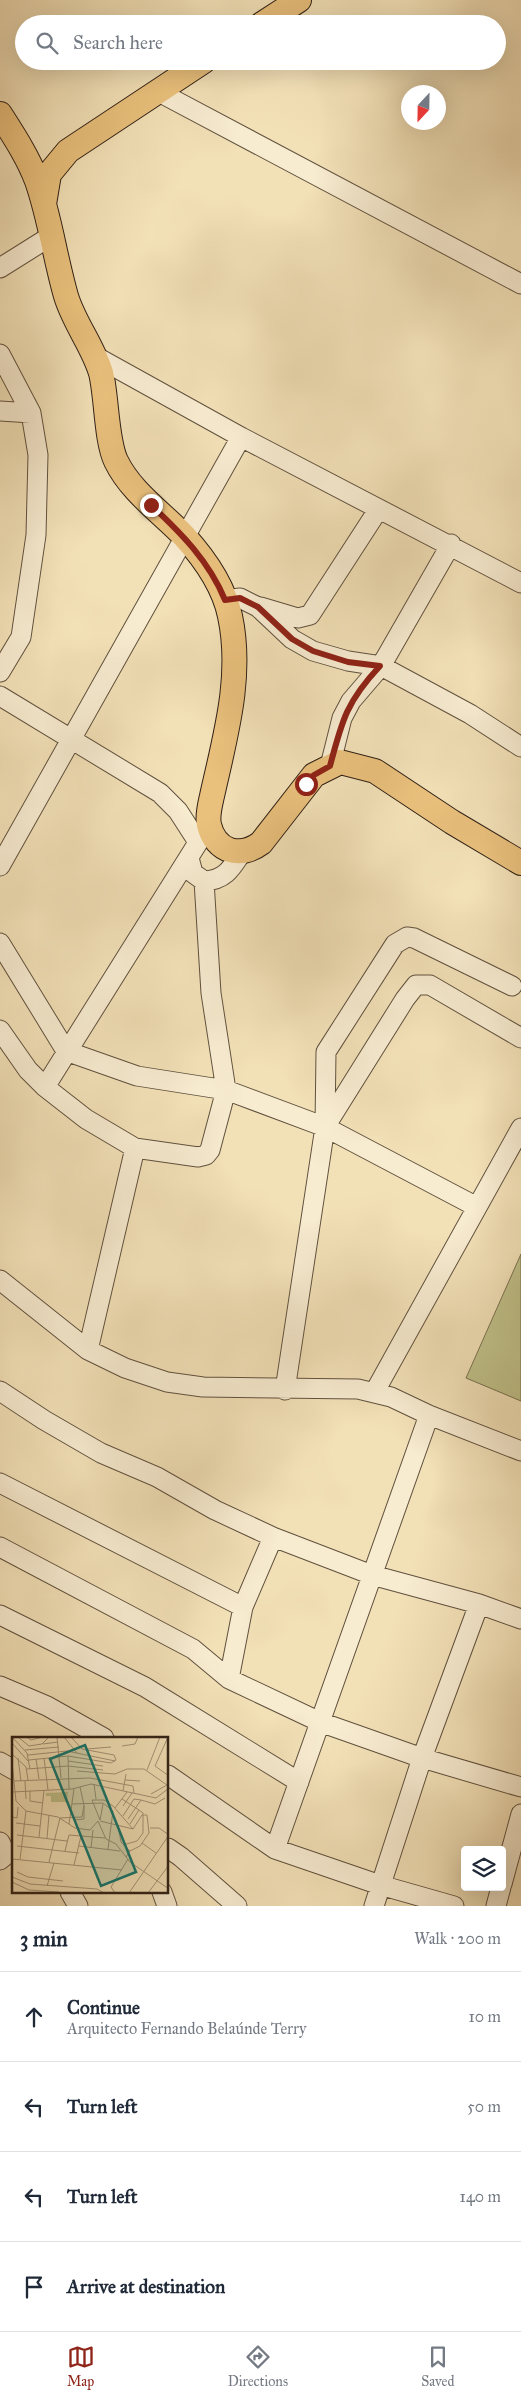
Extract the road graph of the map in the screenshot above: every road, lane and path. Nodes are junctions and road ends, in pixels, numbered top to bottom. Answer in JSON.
{"nodes":[{"id":1,"x":299,"y":0,"type":"edge"},
{"id":2,"x":276,"y":15,"type":"edge"},
{"id":3,"x":190,"y":70,"type":"edge"},
{"id":4,"x":157,"y":91,"type":"junction"},
{"id":5,"x":0,"y":114,"type":"edge"},
{"id":6,"x":18,"y":142,"type":"junction"},
{"id":7,"x":68,"y":151,"type":"junction"},
{"id":8,"x":44,"y":204,"type":"junction"},
{"id":9,"x":51,"y":236,"type":"junction"},
{"id":10,"x":0,"y":268,"type":"edge"},
{"id":11,"x":521,"y":284,"type":"edge"},
{"id":12,"x":0,"y":354,"type":"edge"},
{"id":13,"x":93,"y":355,"type":"junction"},
{"id":14,"x":0,"y":411,"type":"edge"},
{"id":15,"x":31,"y":413,"type":"junction"},
{"id":16,"x":241,"y":436,"type":"junction"},
{"id":17,"x":378,"y":510,"type":"junction"},
{"id":18,"x":184,"y":536,"type":"junction"},
{"id":19,"x":451,"y":544,"type":"junction"},
{"id":20,"x":521,"y":583,"type":"edge"},
{"id":21,"x":225,"y":600,"type":"junction"},
{"id":22,"x":258,"y":607,"type":"junction"},
{"id":23,"x":380,"y":666,"type":"junction"},
{"id":24,"x":0,"y":672,"type":"edge"},
{"id":25,"x":0,"y":696,"type":"edge"},
{"id":26,"x":72,"y":740,"type":"junction"},
{"id":27,"x":521,"y":747,"type":"edge"},
{"id":28,"x":330,"y":766,"type":"junction"},
{"id":29,"x":204,"y":834,"type":"junction"},
{"id":30,"x":234,"y":851,"type":"junction"},
{"id":31,"x":189,"y":858,"type":"junction"},
{"id":32,"x":521,"y":863,"type":"edge"},
{"id":33,"x":0,"y":866,"type":"edge"},
{"id":34,"x":204,"y":881,"type":"junction"},
{"id":35,"x":0,"y":944,"type":"edge"},
{"id":36,"x":512,"y":986,"type":"dead end"},
{"id":37,"x":0,"y":1030,"type":"edge"},
{"id":38,"x":521,"y":1038,"type":"edge"},
{"id":39,"x":66,"y":1051,"type":"junction"},
{"id":40,"x":45,"y":1088,"type":"junction"},
{"id":41,"x":226,"y":1090,"type":"junction"},
{"id":42,"x":325,"y":1127,"type":"junction"},
{"id":43,"x":521,"y":1128,"type":"edge"},
{"id":44,"x":135,"y":1148,"type":"junction"},
{"id":45,"x":477,"y":1208,"type":"junction"},
{"id":46,"x":0,"y":1280,"type":"edge"},
{"id":47,"x":88,"y":1350,"type":"junction"},
{"id":48,"x":285,"y":1390,"type":"junction"},
{"id":49,"x":0,"y":1391,"type":"edge"},
{"id":50,"x":374,"y":1392,"type":"junction"},
{"id":51,"x":429,"y":1415,"type":"junction"},
{"id":52,"x":521,"y":1451,"type":"edge"},
{"id":53,"x":0,"y":1483,"type":"edge"},
{"id":54,"x":273,"y":1537,"type":"junction"},
{"id":55,"x":0,"y":1547,"type":"edge"},
{"id":56,"x":372,"y":1575,"type":"junction"},
{"id":57,"x":479,"y":1604,"type":"junction"},
{"id":58,"x":243,"y":1607,"type":"junction"},
{"id":59,"x":0,"y":1615,"type":"edge"},
{"id":60,"x":520,"y":1615,"type":"edge"},
{"id":61,"x":228,"y":1679,"type":"junction"},
{"id":62,"x":0,"y":1686,"type":"edge"},
{"id":63,"x":320,"y":1722,"type":"junction"},
{"id":64,"x":102,"y":1737,"type":"edge"},
{"id":65,"x":422,"y":1758,"type":"junction"},
{"id":66,"x":0,"y":1762,"type":"edge"},
{"id":67,"x":12,"y":1769,"type":"edge"},
{"id":68,"x":169,"y":1776,"type":"edge"},
{"id":69,"x":300,"y":1782,"type":"junction"},
{"id":70,"x":521,"y":1786,"type":"edge"},
{"id":71,"x":521,"y":1814,"type":"edge"},
{"id":72,"x":0,"y":1830,"type":"edge"},
{"id":73,"x":12,"y":1836,"type":"edge"},
{"id":74,"x":0,"y":1842,"type":"edge"},
{"id":75,"x":169,"y":1849,"type":"edge"},
{"id":76,"x":274,"y":1849,"type":"junction"},
{"id":77,"x":0,"y":1860,"type":"edge"},
{"id":78,"x":506,"y":1871,"type":"edge"},
{"id":79,"x":380,"y":1885,"type":"junction"},
{"id":80,"x":500,"y":1891,"type":"edge"},
{"id":81,"x":71,"y":1894,"type":"edge"},
{"id":82,"x":163,"y":1894,"type":"edge"},
{"id":83,"x":78,"y":1906,"type":"edge"},
{"id":84,"x":167,"y":1906,"type":"edge"},
{"id":85,"x":238,"y":1906,"type":"edge"},
{"id":86,"x":374,"y":1906,"type":"edge"},
{"id":87,"x":454,"y":1906,"type":"edge"},
{"id":88,"x":496,"y":1906,"type":"edge"}],
"edges":[{"from":1,"to":2,"type":"main road"},
{"from":3,"to":4,"type":"main road"},
{"from":4,"to":7,"type":"main road"},
{"from":4,"to":11,"type":"street"},
{"from":5,"to":6,"type":"main road"},
{"from":6,"to":7,"type":"main road"},
{"from":6,"to":8,"type":"main road"},
{"from":7,"to":8,"type":"main road"},
{"from":8,"to":9,"type":"main road"},
{"from":9,"to":10,"type":"street"},
{"from":9,"to":13,"type":"main road"},
{"from":12,"to":15,"type":"street"},
{"from":13,"to":16,"type":"street"},
{"from":13,"to":18,"type":"main road"},
{"from":14,"to":15,"type":"street"},
{"from":15,"to":24,"type":"street"},
{"from":16,"to":17,"type":"street"},
{"from":16,"to":18,"type":"street"},
{"from":17,"to":19,"type":"street"},
{"from":17,"to":22,"type":"street"},
{"from":18,"to":21,"type":"main road"},
{"from":18,"to":26,"type":"street"},
{"from":19,"to":20,"type":"street"},
{"from":19,"to":23,"type":"street"},
{"from":21,"to":22,"type":"street"},
{"from":21,"to":29,"type":"main road"},
{"from":22,"to":23,"type":"street"},
{"from":23,"to":27,"type":"street"},
{"from":23,"to":28,"type":"street"},
{"from":25,"to":26,"type":"street"},
{"from":26,"to":29,"type":"street"},
{"from":26,"to":33,"type":"street"},
{"from":28,"to":30,"type":"main road"},
{"from":28,"to":32,"type":"main road"},
{"from":29,"to":30,"type":"main road"},
{"from":29,"to":31,"type":"street"},
{"from":30,"to":34,"type":"street"},
{"from":31,"to":34,"type":"street"},
{"from":31,"to":39,"type":"street"},
{"from":34,"to":41,"type":"street"},
{"from":35,"to":39,"type":"street"},
{"from":36,"to":42,"type":"street"},
{"from":37,"to":40,"type":"street"},
{"from":38,"to":42,"type":"street"},
{"from":39,"to":40,"type":"street"},
{"from":39,"to":41,"type":"street"},
{"from":40,"to":44,"type":"street"},
{"from":41,"to":42,"type":"street"},
{"from":41,"to":44,"type":"street"},
{"from":42,"to":45,"type":"street"},
{"from":42,"to":48,"type":"street"},
{"from":43,"to":45,"type":"street"},
{"from":44,"to":47,"type":"street"},
{"from":45,"to":50,"type":"street"},
{"from":46,"to":47,"type":"street"},
{"from":47,"to":48,"type":"street"},
{"from":48,"to":50,"type":"street"},
{"from":49,"to":54,"type":"street"},
{"from":50,"to":51,"type":"street"},
{"from":51,"to":52,"type":"street"},
{"from":51,"to":56,"type":"street"},
{"from":53,"to":58,"type":"street"},
{"from":54,"to":56,"type":"street"},
{"from":54,"to":58,"type":"street"},
{"from":55,"to":61,"type":"street"},
{"from":56,"to":57,"type":"street"},
{"from":56,"to":63,"type":"street"},
{"from":57,"to":60,"type":"street"},
{"from":57,"to":65,"type":"street"},
{"from":58,"to":61,"type":"street"},
{"from":59,"to":69,"type":"street"},
{"from":61,"to":63,"type":"street"},
{"from":62,"to":64,"type":"street"},
{"from":63,"to":65,"type":"street"},
{"from":63,"to":69,"type":"street"},
{"from":65,"to":70,"type":"street"},
{"from":65,"to":79,"type":"street"},
{"from":66,"to":67,"type":"street"},
{"from":68,"to":76,"type":"street"},
{"from":69,"to":76,"type":"street"},
{"from":71,"to":78,"type":"street"},
{"from":72,"to":73,"type":"street"},
{"from":74,"to":77,"type":"street"},
{"from":75,"to":85,"type":"street"},
{"from":76,"to":79,"type":"street"},
{"from":79,"to":86,"type":"street"},
{"from":79,"to":87,"type":"street"},
{"from":80,"to":88,"type":"street"},
{"from":81,"to":83,"type":"street"},
{"from":82,"to":84,"type":"street"}]}
